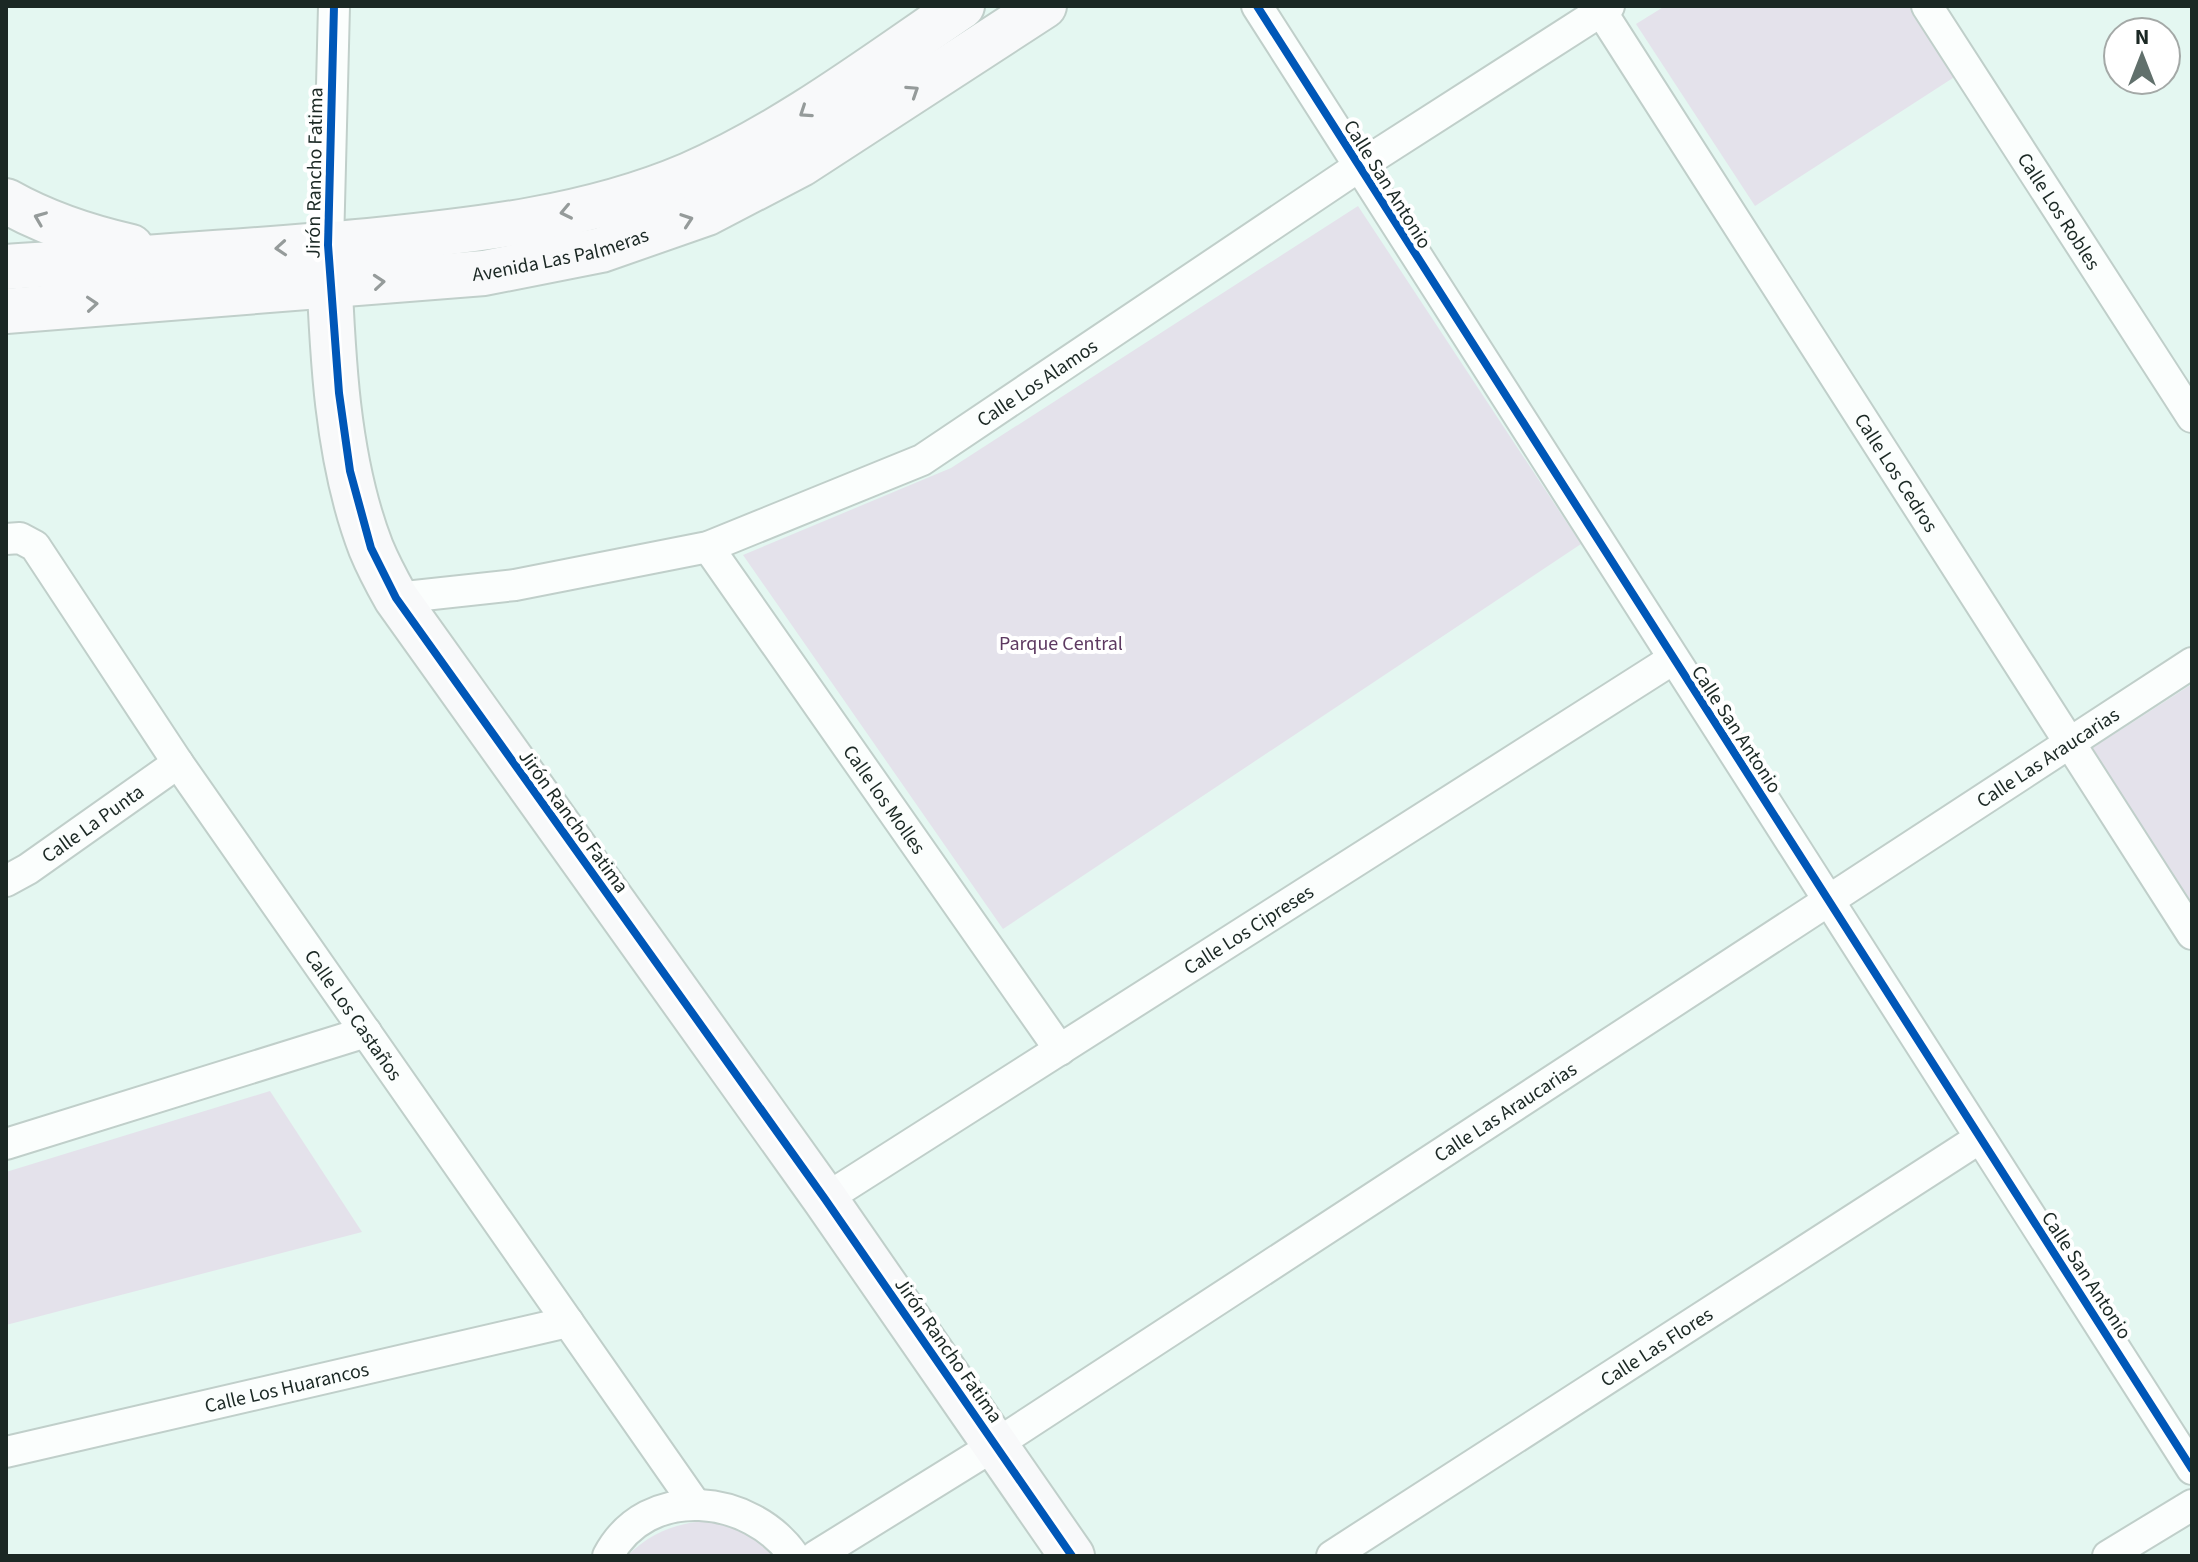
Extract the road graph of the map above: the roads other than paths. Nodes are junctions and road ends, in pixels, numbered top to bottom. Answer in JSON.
{"nodes":[{"id":1,"x":334,"y":6,"type":"edge"},
{"id":2,"x":962,"y":6,"type":"edge"},
{"id":3,"x":1044,"y":6,"type":"edge"},
{"id":4,"x":1257,"y":6,"type":"edge"},
{"id":5,"x":1927,"y":6,"type":"edge"},
{"id":6,"x":1605,"y":8,"type":"edge"},
{"id":7,"x":1358,"y":167,"type":"junction"},
{"id":8,"x":6,"y":201,"type":"edge"},
{"id":9,"x":168,"y":256,"type":"junction"},
{"id":10,"x":329,"y":266,"type":"junction"},
{"id":11,"x":6,"y":267,"type":"edge"},
{"id":12,"x":9,"y":308,"type":"edge"},
{"id":13,"x":2192,"y":417,"type":"edge"},
{"id":14,"x":6,"y":539,"type":"edge"},
{"id":15,"x":708,"y":547,"type":"junction"},
{"id":16,"x":396,"y":598,"type":"junction"},
{"id":17,"x":1673,"y":659,"type":"junction"},
{"id":18,"x":2192,"y":663,"type":"edge"},
{"id":19,"x":2070,"y":743,"type":"junction"},
{"id":20,"x":178,"y":763,"type":"junction"},
{"id":21,"x":6,"y":881,"type":"edge"},
{"id":22,"x":1828,"y":900,"type":"junction"},
{"id":23,"x":2192,"y":934,"type":"edge"},
{"id":24,"x":366,"y":1032,"type":"junction"},
{"id":25,"x":1060,"y":1050,"type":"junction"},
{"id":26,"x":1980,"y":1138,"type":"junction"},
{"id":27,"x":6,"y":1144,"type":"edge"},
{"id":28,"x":825,"y":1199,"type":"junction"},
{"id":29,"x":568,"y":1322,"type":"junction"},
{"id":30,"x":995,"y":1445,"type":"junction"},
{"id":31,"x":6,"y":1452,"type":"edge"},
{"id":32,"x":2192,"y":1469,"type":"edge"},
{"id":33,"x":695,"y":1504,"type":"junction"},
{"id":34,"x":2192,"y":1505,"type":"edge"},
{"id":35,"x":608,"y":1556,"type":"edge"},
{"id":36,"x":794,"y":1556,"type":"edge"},
{"id":37,"x":816,"y":1556,"type":"edge"},
{"id":38,"x":1072,"y":1556,"type":"edge"},
{"id":39,"x":1332,"y":1556,"type":"edge"},
{"id":40,"x":2108,"y":1556,"type":"edge"}],
"edges":[{"from":1,"to":10,"type":"street","name":"Jirón Rancho Fatima"},
{"from":2,"to":10,"type":"street","name":"Avenida Las Palmeras","one_way":true},
{"from":10,"to":3,"type":"street","name":"Avenida Las Palmeras","one_way":true},
{"from":4,"to":7,"type":"street","name":"Calle San Antonio"},
{"from":5,"to":13,"type":"street","name":"Calle Los Robles"},
{"from":6,"to":7,"type":"street","name":"Calle Los Alamos"},
{"from":6,"to":19,"type":"street","name":"Calle Los Cedros"},
{"from":7,"to":15,"type":"street","name":"Calle Los Alamos"},
{"from":7,"to":17,"type":"street","name":"Calle San Antonio"},
{"from":9,"to":8,"type":"street","one_way":true},
{"from":10,"to":9,"type":"street","name":"Avenida Las Palmeras","one_way":true},
{"from":9,"to":11,"type":"street","name":"Avenida Las Palmeras"},
{"from":12,"to":10,"type":"street","name":"Avenida Las Palmeras","one_way":true},
{"from":10,"to":16,"type":"street","name":"Jirón Rancho Fatima"},
{"from":14,"to":20,"type":"street","name":"Calle Los Castaños"},
{"from":15,"to":16,"type":"street","name":"Calle Los Alamos"},
{"from":15,"to":25,"type":"street","name":"Calle los Molles"},
{"from":16,"to":28,"type":"street","name":"Jirón Rancho Fatima"},
{"from":17,"to":22,"type":"street","name":"Calle San Antonio"},
{"from":17,"to":25,"type":"street","name":"Calle Los Cipreses"},
{"from":18,"to":19,"type":"street","name":"Calle Las Araucarias"},
{"from":19,"to":22,"type":"street","name":"Calle Las Araucarias"},
{"from":19,"to":23,"type":"street","name":"Calle Los Cedros"},
{"from":20,"to":21,"type":"street","name":"Calle La Punta"},
{"from":20,"to":24,"type":"street","name":"Calle Los Castaños"},
{"from":22,"to":26,"type":"street","name":"Calle San Antonio"},
{"from":22,"to":30,"type":"street","name":"Calle Las Araucarias"},
{"from":24,"to":27,"type":"street"},
{"from":24,"to":29,"type":"street","name":"Calle Los Castaños"},
{"from":25,"to":28,"type":"street","name":"Calle Los Cipreses"},
{"from":26,"to":32,"type":"street","name":"Calle San Antonio"},
{"from":26,"to":39,"type":"street","name":"Calle Las Flores"},
{"from":28,"to":30,"type":"street","name":"Jirón Rancho Fatima"},
{"from":29,"to":31,"type":"street","name":"Calle Los Huarancos"},
{"from":29,"to":33,"type":"street","name":"Calle Los Castaños"},
{"from":30,"to":37,"type":"street","name":"Calle Las Araucarias"},
{"from":30,"to":38,"type":"street","name":"Jirón Rancho Fatima"},
{"from":33,"to":35,"type":"street"},
{"from":33,"to":36,"type":"street"},
{"from":34,"to":40,"type":"street"}]}
